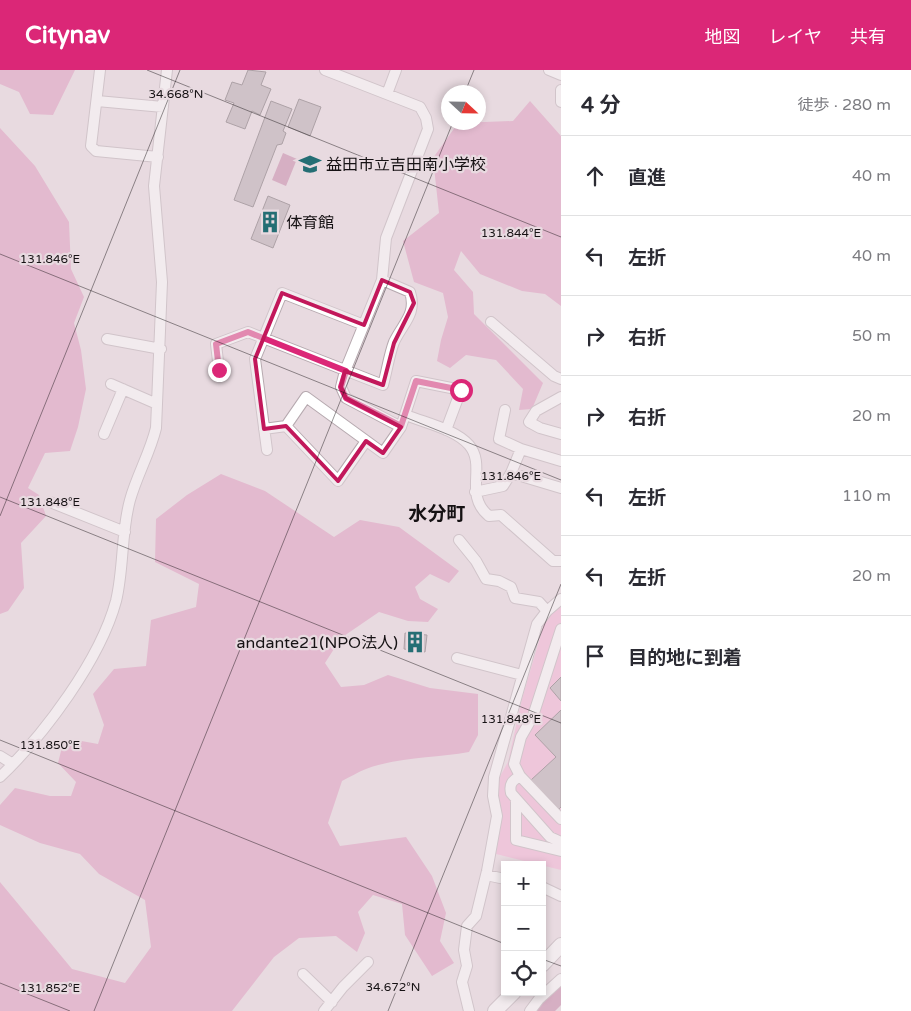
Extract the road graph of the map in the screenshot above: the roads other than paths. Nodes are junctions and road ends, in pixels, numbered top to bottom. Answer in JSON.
{"nodes":[{"id":1,"x":100,"y":70,"type":"edge"},
{"id":2,"x":167,"y":70,"type":"edge"},
{"id":3,"x":325,"y":70,"type":"edge"},
{"id":4,"x":396,"y":70,"type":"edge"},
{"id":5,"x":549,"y":70,"type":"edge"},
{"id":6,"x":561,"y":75,"type":"edge"},
{"id":7,"x":561,"y":90,"type":"edge"},
{"id":8,"x":387,"y":94,"type":"junction"},
{"id":9,"x":97,"y":101,"type":"junction"},
{"id":10,"x":561,"y":102,"type":"edge"},
{"id":11,"x":163,"y":107,"type":"junction"},
{"id":12,"x":158,"y":157,"type":"junction"},
{"id":13,"x":382,"y":280,"type":"junction"},
{"id":14,"x":491,"y":322,"type":"dead end"},
{"id":15,"x":364,"y":325,"type":"junction"},
{"id":16,"x":264,"y":338,"type":"junction"},
{"id":17,"x":107,"y":340,"type":"dead end"},
{"id":18,"x":160,"y":349,"type":"junction"},
{"id":19,"x":219,"y":370,"type":"dead end"},
{"id":20,"x":346,"y":371,"type":"junction"},
{"id":21,"x":561,"y":379,"type":"edge"},
{"id":22,"x":110,"y":384,"type":"dead end"},
{"id":23,"x":123,"y":389,"type":"junction"},
{"id":24,"x":561,"y":397,"type":"edge"},
{"id":25,"x":157,"y":404,"type":"junction"},
{"id":26,"x":505,"y":410,"type":"dead end"},
{"id":27,"x":406,"y":415,"type":"junction"},
{"id":28,"x":286,"y":426,"type":"junction"},
{"id":29,"x":401,"y":426,"type":"junction"},
{"id":30,"x":264,"y":429,"type":"junction"},
{"id":31,"x":446,"y":430,"type":"junction"},
{"id":32,"x":104,"y":434,"type":"dead end"},
{"id":33,"x":561,"y":434,"type":"edge"},
{"id":34,"x":366,"y":441,"type":"junction"},
{"id":35,"x":521,"y":449,"type":"junction"},
{"id":36,"x":267,"y":450,"type":"dead end"},
{"id":37,"x":561,"y":461,"type":"edge"},
{"id":38,"x":511,"y":474,"type":"junction"},
{"id":39,"x":561,"y":488,"type":"edge"},
{"id":40,"x":475,"y":492,"type":"junction"},
{"id":41,"x":50,"y":502,"type":"dead end"},
{"id":42,"x":125,"y":532,"type":"junction"},
{"id":43,"x":459,"y":540,"type":"dead end"},
{"id":44,"x":561,"y":561,"type":"edge"},
{"id":45,"x":561,"y":599,"type":"edge"},
{"id":46,"x":546,"y":611,"type":"junction"},
{"id":47,"x":561,"y":629,"type":"edge"},
{"id":48,"x":558,"y":646,"type":"edge"},
{"id":49,"x":457,"y":658,"type":"dead end"},
{"id":50,"x":522,"y":675,"type":"junction"},
{"id":51,"x":0,"y":756,"type":"edge"},
{"id":52,"x":13,"y":764,"type":"junction"},
{"id":53,"x":520,"y":776,"type":"junction"},
{"id":54,"x":0,"y":777,"type":"edge"},
{"id":55,"x":516,"y":799,"type":"junction"},
{"id":56,"x":561,"y":819,"type":"edge"},
{"id":57,"x":561,"y":842,"type":"edge"},
{"id":58,"x":561,"y":851,"type":"edge"},
{"id":59,"x":486,"y":875,"type":"junction"},
{"id":60,"x":501,"y":878,"type":"edge"},
{"id":61,"x":546,"y":889,"type":"edge"},
{"id":62,"x":561,"y":896,"type":"edge"},
{"id":63,"x":561,"y":946,"type":"edge"},
{"id":64,"x":546,"y":960,"type":"edge"},
{"id":65,"x":368,"y":962,"type":"dead end"},
{"id":66,"x":303,"y":974,"type":"dead end"},
{"id":67,"x":561,"y":980,"type":"edge"},
{"id":68,"x":510,"y":996,"type":"edge"},
{"id":69,"x":332,"y":1002,"type":"junction"},
{"id":70,"x":324,"y":1011,"type":"edge"},
{"id":71,"x":469,"y":1011,"type":"edge"},
{"id":72,"x":495,"y":1011,"type":"edge"},
{"id":73,"x":530,"y":1011,"type":"edge"}],
"edges":[{"from":1,"to":9,"type":"street"},
{"from":2,"to":11,"type":"street"},
{"from":3,"to":8,"type":"street"},
{"from":4,"to":8,"type":"street"},
{"from":5,"to":6,"type":"street"},
{"from":7,"to":10,"type":"street"},
{"from":8,"to":13,"type":"street"},
{"from":9,"to":11,"type":"street"},
{"from":9,"to":12,"type":"street"},
{"from":11,"to":12,"type":"street"},
{"from":12,"to":18,"type":"street"},
{"from":13,"to":15,"type":"street"},
{"from":13,"to":20,"type":"street"},
{"from":14,"to":21,"type":"street"},
{"from":15,"to":16,"type":"street"},
{"from":15,"to":20,"type":"street"},
{"from":16,"to":19,"type":"street"},
{"from":16,"to":20,"type":"street"},
{"from":16,"to":30,"type":"street"},
{"from":17,"to":18,"type":"street"},
{"from":18,"to":25,"type":"street"},
{"from":20,"to":29,"type":"street"},
{"from":22,"to":23,"type":"street"},
{"from":23,"to":25,"type":"street"},
{"from":23,"to":32,"type":"street"},
{"from":24,"to":33,"type":"street"},
{"from":25,"to":42,"type":"street"},
{"from":26,"to":35,"type":"street"},
{"from":27,"to":29,"type":"street"},
{"from":27,"to":31,"type":"street"},
{"from":27,"to":31,"type":"street"},
{"from":28,"to":30,"type":"street"},
{"from":28,"to":34,"type":"street"},
{"from":28,"to":34,"type":"street"},
{"from":29,"to":34,"type":"street"},
{"from":30,"to":36,"type":"street"},
{"from":31,"to":40,"type":"street"},
{"from":35,"to":37,"type":"street"},
{"from":35,"to":38,"type":"street"},
{"from":38,"to":39,"type":"street"},
{"from":38,"to":40,"type":"street"},
{"from":40,"to":44,"type":"street"},
{"from":41,"to":42,"type":"street"},
{"from":42,"to":52,"type":"street"},
{"from":43,"to":46,"type":"street"},
{"from":45,"to":46,"type":"street"},
{"from":46,"to":50,"type":"street"},
{"from":47,"to":48,"type":"street"},
{"from":48,"to":53,"type":"street"},
{"from":49,"to":50,"type":"street"},
{"from":50,"to":59,"type":"street"},
{"from":51,"to":52,"type":"street"},
{"from":52,"to":54,"type":"street"},
{"from":53,"to":55,"type":"street"},
{"from":53,"to":56,"type":"street"},
{"from":55,"to":57,"type":"street"},
{"from":55,"to":58,"type":"street"},
{"from":59,"to":60,"type":"street"},
{"from":59,"to":71,"type":"street"},
{"from":61,"to":62,"type":"street"},
{"from":63,"to":64,"type":"main road"},
{"from":65,"to":69,"type":"street"},
{"from":66,"to":69,"type":"street"},
{"from":67,"to":73,"type":"street"},
{"from":68,"to":72,"type":"main road"},
{"from":69,"to":70,"type":"street"}]}
